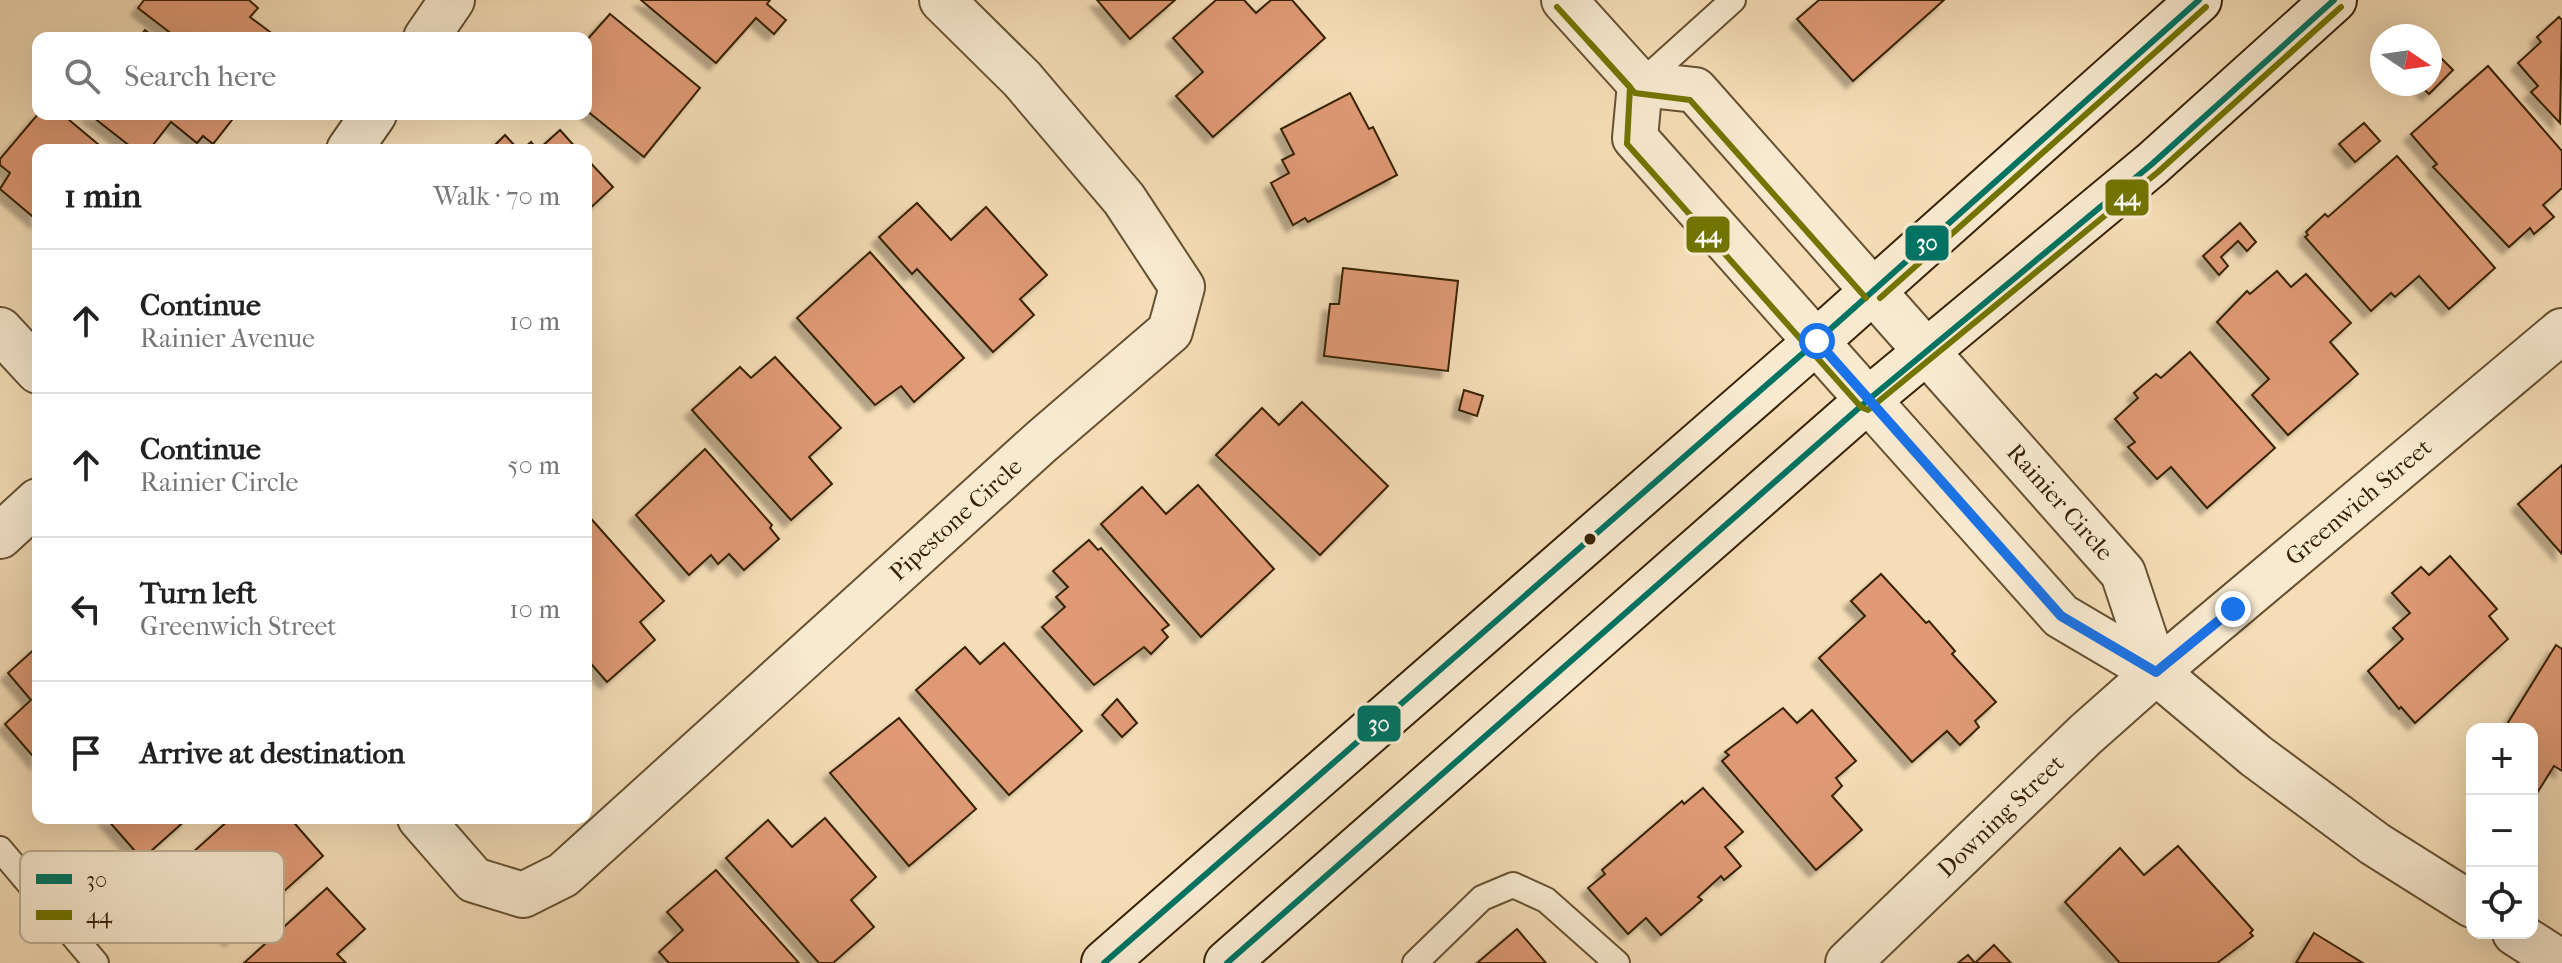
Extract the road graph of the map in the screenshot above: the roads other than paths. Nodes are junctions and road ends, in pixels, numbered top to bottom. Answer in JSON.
{"nodes":[{"id":1,"x":452,"y":0,"type":"edge"},
{"id":2,"x":942,"y":0,"type":"edge"},
{"id":3,"x":1564,"y":0,"type":"edge"},
{"id":4,"x":1733,"y":0,"type":"edge"},
{"id":5,"x":2199,"y":0,"type":"edge"},
{"id":6,"x":2334,"y":0,"type":"edge"},
{"id":7,"x":430,"y":32,"type":"edge"},
{"id":8,"x":1640,"y":84,"type":"junction"},
{"id":9,"x":370,"y":120,"type":"edge"},
{"id":10,"x":353,"y":144,"type":"edge"},
{"id":11,"x":1873,"y":291,"type":"junction"},
{"id":12,"x":0,"y":330,"type":"edge"},
{"id":13,"x":2562,"y":331,"type":"edge"},
{"id":14,"x":1817,"y":341,"type":"junction"},
{"id":15,"x":1926,"y":351,"type":"junction"},
{"id":16,"x":32,"y":365,"type":"edge"},
{"id":17,"x":1868,"y":400,"type":"junction"},
{"id":18,"x":32,"y":507,"type":"edge"},
{"id":19,"x":0,"y":536,"type":"edge"},
{"id":20,"x":2156,"y":672,"type":"junction"},
{"id":21,"x":425,"y":824,"type":"edge"},
{"id":22,"x":0,"y":849,"type":"edge"},
{"id":23,"x":20,"y":873,"type":"edge"},
{"id":24,"x":2466,"y":901,"type":"edge"},
{"id":25,"x":2524,"y":939,"type":"edge"},
{"id":26,"x":79,"y":943,"type":"edge"},
{"id":27,"x":96,"y":963,"type":"edge"},
{"id":28,"x":1104,"y":963,"type":"edge"},
{"id":29,"x":1227,"y":963,"type":"edge"},
{"id":30,"x":1415,"y":963,"type":"edge"},
{"id":31,"x":1617,"y":963,"type":"edge"},
{"id":32,"x":1848,"y":963,"type":"edge"},
{"id":33,"x":2562,"y":963,"type":"edge"}],
"edges":[{"from":1,"to":7,"type":"street"},
{"from":2,"to":21,"type":"street","name":"Pipestone Circle"},
{"from":3,"to":8,"type":"street"},
{"from":4,"to":8,"type":"lane"},
{"from":5,"to":11,"type":"street"},
{"from":6,"to":15,"type":"street"},
{"from":8,"to":11,"type":"street","name":"Rainier Circle"},
{"from":8,"to":14,"type":"street"},
{"from":9,"to":10,"type":"street"},
{"from":11,"to":14,"type":"street"},
{"from":11,"to":15,"type":"street","name":"Rainier Circle"},
{"from":12,"to":16,"type":"street"},
{"from":13,"to":20,"type":"street","name":"Greenwich Street"},
{"from":14,"to":17,"type":"street"},
{"from":14,"to":28,"type":"street"},
{"from":15,"to":17,"type":"street"},
{"from":15,"to":20,"type":"street","name":"Rainier Circle"},
{"from":17,"to":20,"type":"street"},
{"from":17,"to":29,"type":"street"},
{"from":18,"to":19,"type":"street"},
{"from":20,"to":24,"type":"street"},
{"from":20,"to":32,"type":"street","name":"Downing Street"},
{"from":22,"to":23,"type":"lane"},
{"from":25,"to":33,"type":"street"},
{"from":26,"to":27,"type":"lane"},
{"from":30,"to":31,"type":"lane"}]}
